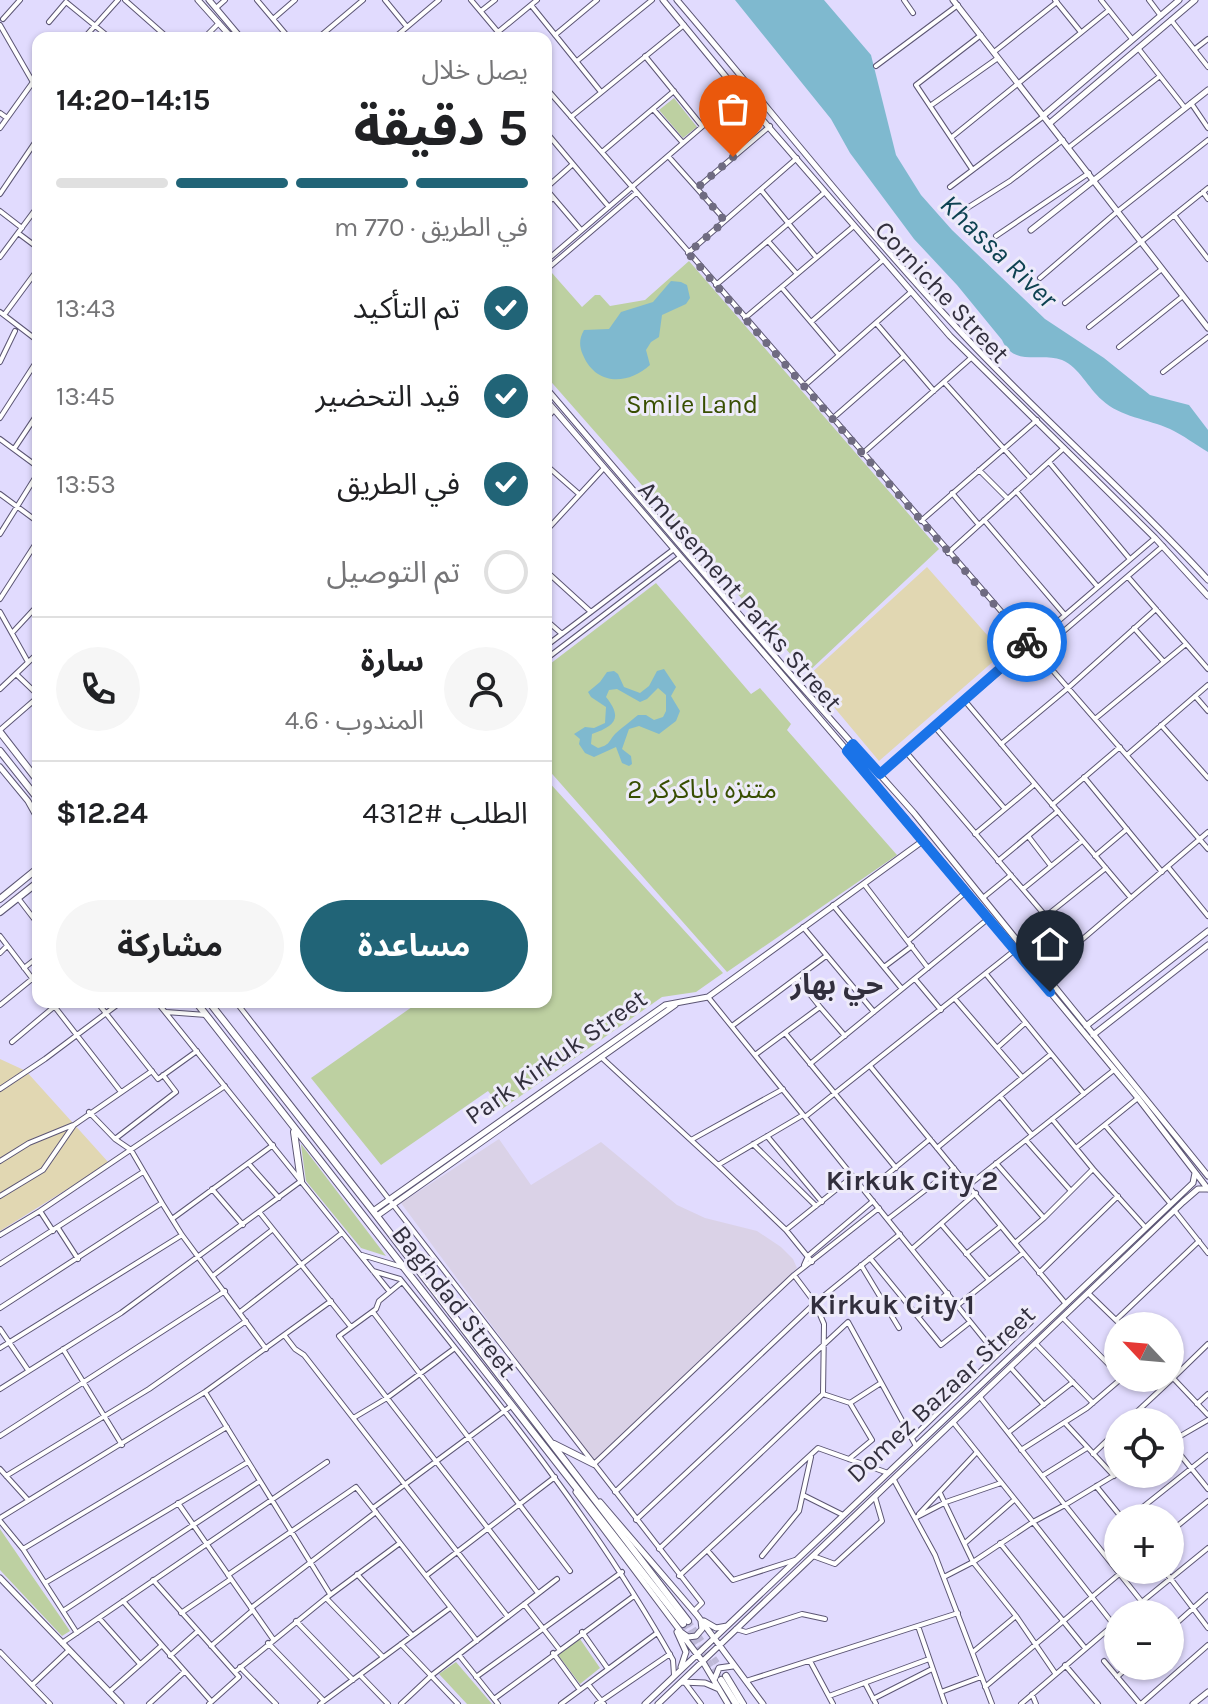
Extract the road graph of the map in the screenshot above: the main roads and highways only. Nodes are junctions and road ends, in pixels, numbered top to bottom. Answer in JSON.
{"nodes":[{"id":1,"x":198,"y":0,"type":"edge"},
{"id":2,"x":209,"y":0,"type":"edge"},
{"id":3,"x":663,"y":0,"type":"edge"},
{"id":4,"x":677,"y":0,"type":"edge"},
{"id":5,"x":1179,"y":0,"type":"edge"},
{"id":6,"x":1195,"y":0,"type":"edge"},
{"id":7,"x":956,"y":3,"type":"edge"},
{"id":8,"x":1184,"y":9,"type":"junction"},
{"id":9,"x":227,"y":32,"type":"edge"},
{"id":10,"x":236,"y":32,"type":"edge"},
{"id":11,"x":1208,"y":90,"type":"edge"},
{"id":12,"x":1044,"y":115,"type":"junction"},
{"id":13,"x":1050,"y":123,"type":"junction"},
{"id":14,"x":1094,"y":179,"type":"junction"},
{"id":15,"x":1031,"y":230,"type":"dead end"},
{"id":16,"x":1208,"y":328,"type":"edge"},
{"id":17,"x":552,"y":395,"type":"edge"},
{"id":18,"x":552,"y":408,"type":"edge"},
{"id":19,"x":1109,"y":477,"type":"junction"},
{"id":20,"x":1101,"y":485,"type":"junction"},
{"id":21,"x":1208,"y":580,"type":"edge"},
{"id":22,"x":1208,"y":596,"type":"edge"},
{"id":23,"x":0,"y":731,"type":"edge"},
{"id":24,"x":853,"y":744,"type":"junction"},
{"id":25,"x":0,"y":751,"type":"edge"},
{"id":26,"x":847,"y":751,"type":"junction"},
{"id":27,"x":0,"y":767,"type":"edge"},
{"id":28,"x":32,"y":773,"type":"edge"},
{"id":29,"x":32,"y":791,"type":"edge"},
{"id":30,"x":32,"y":808,"type":"edge"},
{"id":31,"x":924,"y":840,"type":"junction"},
{"id":32,"x":955,"y":862,"type":"junction"},
{"id":33,"x":948,"y":868,"type":"junction"},
{"id":34,"x":32,"y":873,"type":"edge"},
{"id":35,"x":32,"y":887,"type":"edge"},
{"id":36,"x":0,"y":899,"type":"edge"},
{"id":37,"x":0,"y":912,"type":"edge"},
{"id":38,"x":1208,"y":931,"type":"edge"},
{"id":39,"x":1208,"y":945,"type":"edge"},
{"id":40,"x":1186,"y":948,"type":"junction"},
{"id":41,"x":1192,"y":957,"type":"junction"},
{"id":42,"x":679,"y":1002,"type":"junction"},
{"id":43,"x":201,"y":1008,"type":"edge"},
{"id":44,"x":214,"y":1008,"type":"edge"},
{"id":45,"x":1085,"y":1028,"type":"junction"},
{"id":46,"x":1091,"y":1036,"type":"junction"},
{"id":47,"x":268,"y":1079,"type":"junction"},
{"id":48,"x":260,"y":1085,"type":"junction"},
{"id":49,"x":294,"y":1128,"type":"junction"},
{"id":50,"x":1194,"y":1158,"type":"junction"},
{"id":51,"x":1207,"y":1162,"type":"edge"},
{"id":52,"x":1192,"y":1168,"type":"junction"},
{"id":53,"x":1208,"y":1176,"type":"edge"},
{"id":54,"x":301,"y":1181,"type":"road end"},
{"id":55,"x":1190,"y":1190,"type":"junction"},
{"id":56,"x":1208,"y":1190,"type":"edge"},
{"id":57,"x":392,"y":1200,"type":"junction"},
{"id":58,"x":375,"y":1213,"type":"junction"},
{"id":59,"x":1109,"y":1262,"type":"junction"},
{"id":60,"x":1115,"y":1269,"type":"junction"},
{"id":61,"x":552,"y":1444,"type":"junction"},
{"id":62,"x":899,"y":1463,"type":"junction"},
{"id":63,"x":594,"y":1464,"type":"road end"},
{"id":64,"x":566,"y":1468,"type":"junction"},
{"id":65,"x":904,"y":1469,"type":"junction"},
{"id":66,"x":0,"y":1578,"type":"edge"},
{"id":67,"x":695,"y":1613,"type":"junction"},
{"id":68,"x":669,"y":1617,"type":"junction"},
{"id":69,"x":734,"y":1621,"type":"junction"},
{"id":70,"x":682,"y":1623,"type":"junction"},
{"id":71,"x":730,"y":1635,"type":"junction"},
{"id":72,"x":717,"y":1643,"type":"junction"},
{"id":73,"x":700,"y":1657,"type":"junction"},
{"id":74,"x":734,"y":1666,"type":"junction"},
{"id":75,"x":674,"y":1678,"type":"junction"},
{"id":76,"x":721,"y":1680,"type":"junction"},
{"id":77,"x":681,"y":1683,"type":"junction"},
{"id":78,"x":720,"y":1690,"type":"junction"},
{"id":79,"x":1208,"y":1692,"type":"edge"},
{"id":80,"x":121,"y":1704,"type":"edge"},
{"id":81,"x":645,"y":1704,"type":"edge"},
{"id":82,"x":658,"y":1704,"type":"edge"},
{"id":83,"x":728,"y":1704,"type":"edge"},
{"id":84,"x":736,"y":1704,"type":"edge"},
{"id":85,"x":743,"y":1704,"type":"edge"},
{"id":86,"x":763,"y":1704,"type":"edge"},
{"id":87,"x":1193,"y":1704,"type":"edge"}],
"edges":[{"from":1,"to":9,"type":"main road"},
{"from":2,"to":10,"type":"main road"},
{"from":3,"to":20,"type":"main road","name":"Corniche Street"},
{"from":4,"to":19,"type":"main road","name":"Corniche Street"},
{"from":5,"to":8,"type":"main road"},
{"from":5,"to":12,"type":"main road"},
{"from":6,"to":8,"type":"main road"},
{"from":7,"to":12,"type":"main road"},
{"from":8,"to":13,"type":"main road"},
{"from":11,"to":14,"type":"main road"},
{"from":12,"to":13,"type":"main road"},
{"from":13,"to":14,"type":"main road"},
{"from":14,"to":15,"type":"main road"},
{"from":14,"to":16,"type":"main road"},
{"from":17,"to":24,"type":"main road","name":"Amusement Parks Street"},
{"from":18,"to":26,"type":"main road","name":"Amusement Parks Street"},
{"from":19,"to":20,"type":"main road"},
{"from":19,"to":21,"type":"main road","name":"Corniche Street"},
{"from":20,"to":22,"type":"main road","name":"Corniche Street"},
{"from":23,"to":28,"type":"main road"},
{"from":24,"to":26,"type":"main road"},
{"from":24,"to":32,"type":"main road","name":"Amusement Parks Street"},
{"from":25,"to":29,"type":"main road"},
{"from":26,"to":31,"type":"main road","name":"Amusement Parks Street"},
{"from":27,"to":30,"type":"main road"},
{"from":31,"to":33,"type":"main road","name":"Amusement Parks Street"},
{"from":31,"to":42,"type":"main road","name":"Park Kirkuk Street"},
{"from":32,"to":33,"type":"main road"},
{"from":32,"to":45,"type":"main road","name":"Amusement Parks Street"},
{"from":33,"to":45,"type":"main road","name":"Amusement Parks Street"},
{"from":34,"to":36,"type":"main road"},
{"from":35,"to":37,"type":"main road"},
{"from":38,"to":40,"type":"main road"},
{"from":39,"to":41,"type":"main road"},
{"from":40,"to":41,"type":"main road"},
{"from":40,"to":45,"type":"main road"},
{"from":41,"to":46,"type":"main road"},
{"from":42,"to":57,"type":"main road"},
{"from":42,"to":57,"type":"main road","name":"Park Kirkuk Street"},
{"from":43,"to":48,"type":"main road","name":"Baghdad Street"},
{"from":44,"to":47,"type":"main road","name":"Baghdad Street"},
{"from":45,"to":46,"type":"main road","name":"Amusement Parks Street"},
{"from":46,"to":50,"type":"main road","name":"Amusement Parks Street"},
{"from":46,"to":52,"type":"main road","name":"Amusement Parks Street"},
{"from":47,"to":48,"type":"main road"},
{"from":47,"to":58,"type":"main road","name":"Baghdad Street"},
{"from":48,"to":49,"type":"main road","name":"Baghdad Street"},
{"from":49,"to":54,"type":"main road"},
{"from":49,"to":64,"type":"main road","name":"Baghdad Street"},
{"from":50,"to":51,"type":"main road"},
{"from":50,"to":53,"type":"main road","name":"Amusement Parks Street"},
{"from":52,"to":55,"type":"main road"},
{"from":52,"to":56,"type":"main road","name":"Amusement Parks Street"},
{"from":55,"to":56,"type":"main road"},
{"from":55,"to":59,"type":"main road","name":"Domez Bazaar Street"},
{"from":55,"to":60,"type":"main road","name":"Domez Bazaar Street"},
{"from":57,"to":58,"type":"main road"},
{"from":58,"to":61,"type":"main road","name":"Baghdad Street"},
{"from":59,"to":60,"type":"main road"},
{"from":59,"to":62,"type":"main road","name":"Domez Bazaar Street"},
{"from":60,"to":65,"type":"main road","name":"Domez Bazaar Street"},
{"from":61,"to":63,"type":"main road"},
{"from":61,"to":64,"type":"main road","name":"Baghdad Street"},
{"from":62,"to":65,"type":"main road"},
{"from":62,"to":69,"type":"main road","name":"Domez Bazaar Street"},
{"from":64,"to":67,"type":"main road"},
{"from":64,"to":68,"type":"main road"},
{"from":64,"to":70,"type":"main road","name":"Baghdad Street"},
{"from":65,"to":71,"type":"main road","name":"Domez Bazaar Street"},
{"from":66,"to":80,"type":"main road"},
{"from":67,"to":69,"type":"main road"},
{"from":67,"to":70,"type":"main road"},
{"from":67,"to":72,"type":"main road"},
{"from":68,"to":70,"type":"main road"},
{"from":68,"to":75,"type":"main road"},
{"from":69,"to":72,"type":"main road","name":"Domez Bazaar Street"},
{"from":70,"to":73,"type":"main road"},
{"from":71,"to":72,"type":"main road","name":"Domez Bazaar Street"},
{"from":71,"to":74,"type":"main road"},
{"from":72,"to":73,"type":"main road","name":"Domez Bazaar Street"},
{"from":72,"to":73,"type":"main road","name":"Domez Bazaar Street"},
{"from":72,"to":74,"type":"main road"},
{"from":73,"to":75,"type":"main road"},
{"from":73,"to":76,"type":"main road"},
{"from":73,"to":77,"type":"main road"},
{"from":74,"to":76,"type":"main road"},
{"from":74,"to":86,"type":"main road"},
{"from":75,"to":81,"type":"main road"},
{"from":76,"to":78,"type":"main road"},
{"from":76,"to":84,"type":"main road"},
{"from":76,"to":85,"type":"main road"},
{"from":77,"to":78,"type":"main road"},
{"from":77,"to":82,"type":"main road"},
{"from":78,"to":83,"type":"main road"},
{"from":79,"to":87,"type":"main road"}]}
